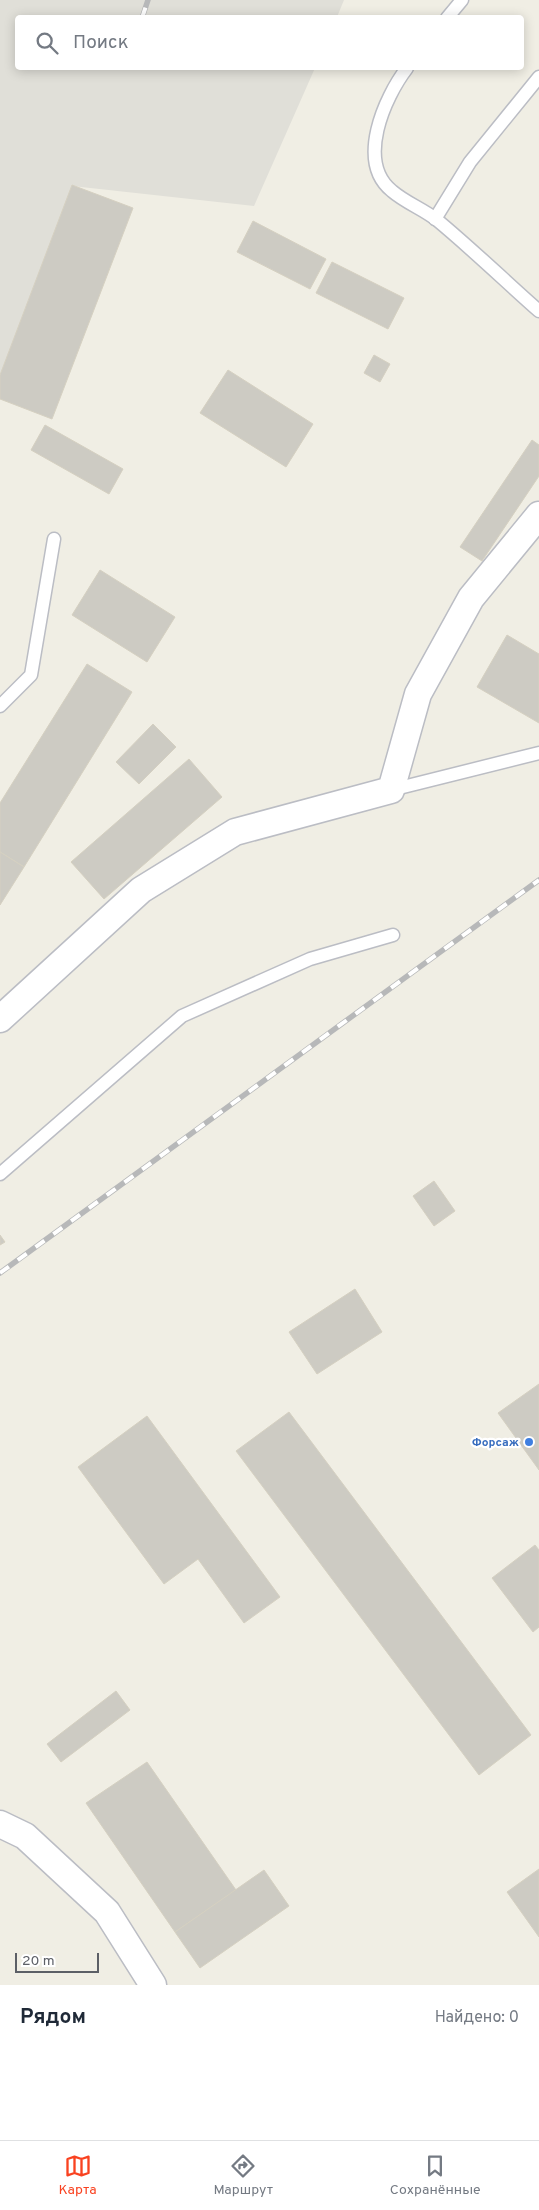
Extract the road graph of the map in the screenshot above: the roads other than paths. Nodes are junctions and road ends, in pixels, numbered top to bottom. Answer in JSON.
{"nodes":[{"id":1,"x":462,"y":0,"type":"edge"},
{"id":2,"x":450,"y":15,"type":"edge"},
{"id":3,"x":406,"y":70,"type":"edge"},
{"id":4,"x":539,"y":77,"type":"edge"},
{"id":5,"x":435,"y":219,"type":"junction"},
{"id":6,"x":539,"y":311,"type":"edge"},
{"id":7,"x":539,"y":515,"type":"edge"},
{"id":8,"x":54,"y":539,"type":"dead end"},
{"id":9,"x":0,"y":706,"type":"edge"},
{"id":10,"x":539,"y":753,"type":"edge"},
{"id":11,"x":391,"y":790,"type":"junction"},
{"id":12,"x":392,"y":935,"type":"dead end"},
{"id":13,"x":0,"y":1020,"type":"edge"},
{"id":14,"x":0,"y":1174,"type":"edge"},
{"id":15,"x":0,"y":1824,"type":"edge"},
{"id":16,"x":153,"y":1985,"type":"edge"}],
"edges":[{"from":1,"to":2,"type":"lane"},
{"from":3,"to":5,"type":"lane"},
{"from":4,"to":5,"type":"lane"},
{"from":5,"to":6,"type":"lane"},
{"from":7,"to":11,"type":"street"},
{"from":8,"to":9,"type":"lane"},
{"from":10,"to":11,"type":"lane"},
{"from":11,"to":13,"type":"street"},
{"from":12,"to":14,"type":"lane"},
{"from":15,"to":16,"type":"street"}]}
